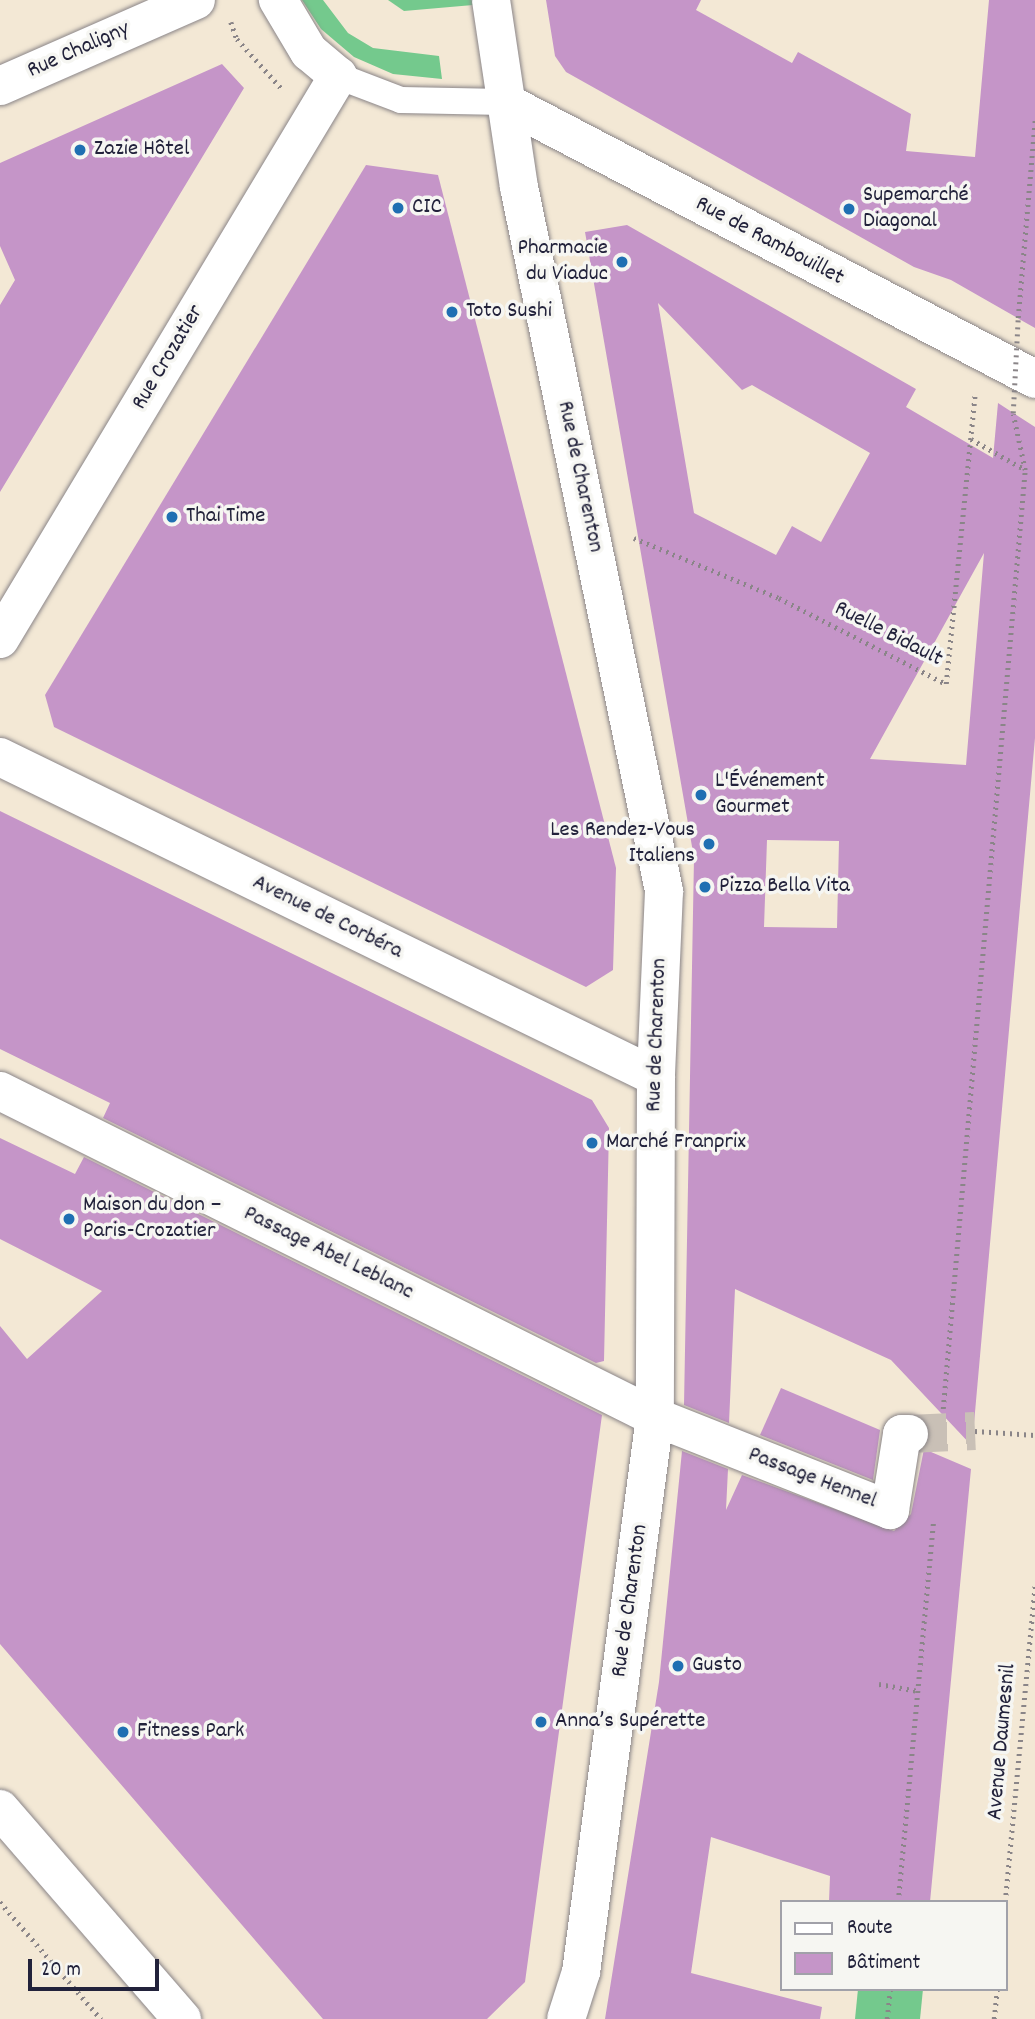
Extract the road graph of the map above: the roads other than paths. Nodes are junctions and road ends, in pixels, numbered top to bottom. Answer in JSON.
{"nodes":[{"id":1,"x":278,"y":0,"type":"edge"},
{"id":2,"x":491,"y":0,"type":"edge"},
{"id":3,"x":211,"y":5,"type":"edge"},
{"id":4,"x":338,"y":76,"type":"junction"},
{"id":5,"x":0,"y":86,"type":"edge"},
{"id":6,"x":505,"y":102,"type":"junction"},
{"id":7,"x":1035,"y":379,"type":"edge"},
{"id":8,"x":0,"y":639,"type":"edge"},
{"id":9,"x":0,"y":757,"type":"edge"},
{"id":10,"x":656,"y":1077,"type":"junction"},
{"id":11,"x":0,"y":1091,"type":"edge"},
{"id":12,"x":655,"y":1417,"type":"junction"},
{"id":13,"x":908,"y":1434,"type":"dead end"},
{"id":14,"x":0,"y":1809,"type":"edge"},
{"id":15,"x":182,"y":2019,"type":"edge"},
{"id":16,"x":566,"y":2019,"type":"edge"}],
"edges":[{"from":1,"to":4,"type":"street"},
{"from":2,"to":6,"type":"street","name":"Rue de Charenton"},
{"from":3,"to":5,"type":"street","name":"Rue Chaligny"},
{"from":4,"to":6,"type":"lane"},
{"from":4,"to":8,"type":"street","name":"Rue Crozatier"},
{"from":6,"to":7,"type":"street","name":"Rue de Rambouillet"},
{"from":6,"to":10,"type":"street","name":"Rue de Charenton"},
{"from":9,"to":10,"type":"street","name":"Avenue de Corbéra"},
{"from":10,"to":12,"type":"street","name":"Rue de Charenton"},
{"from":11,"to":12,"type":"street","name":"Passage Abel Leblanc"},
{"from":12,"to":13,"type":"street","name":"Passage Hennel"},
{"from":12,"to":16,"type":"street","name":"Rue de Charenton"},
{"from":14,"to":15,"type":"street"}]}
